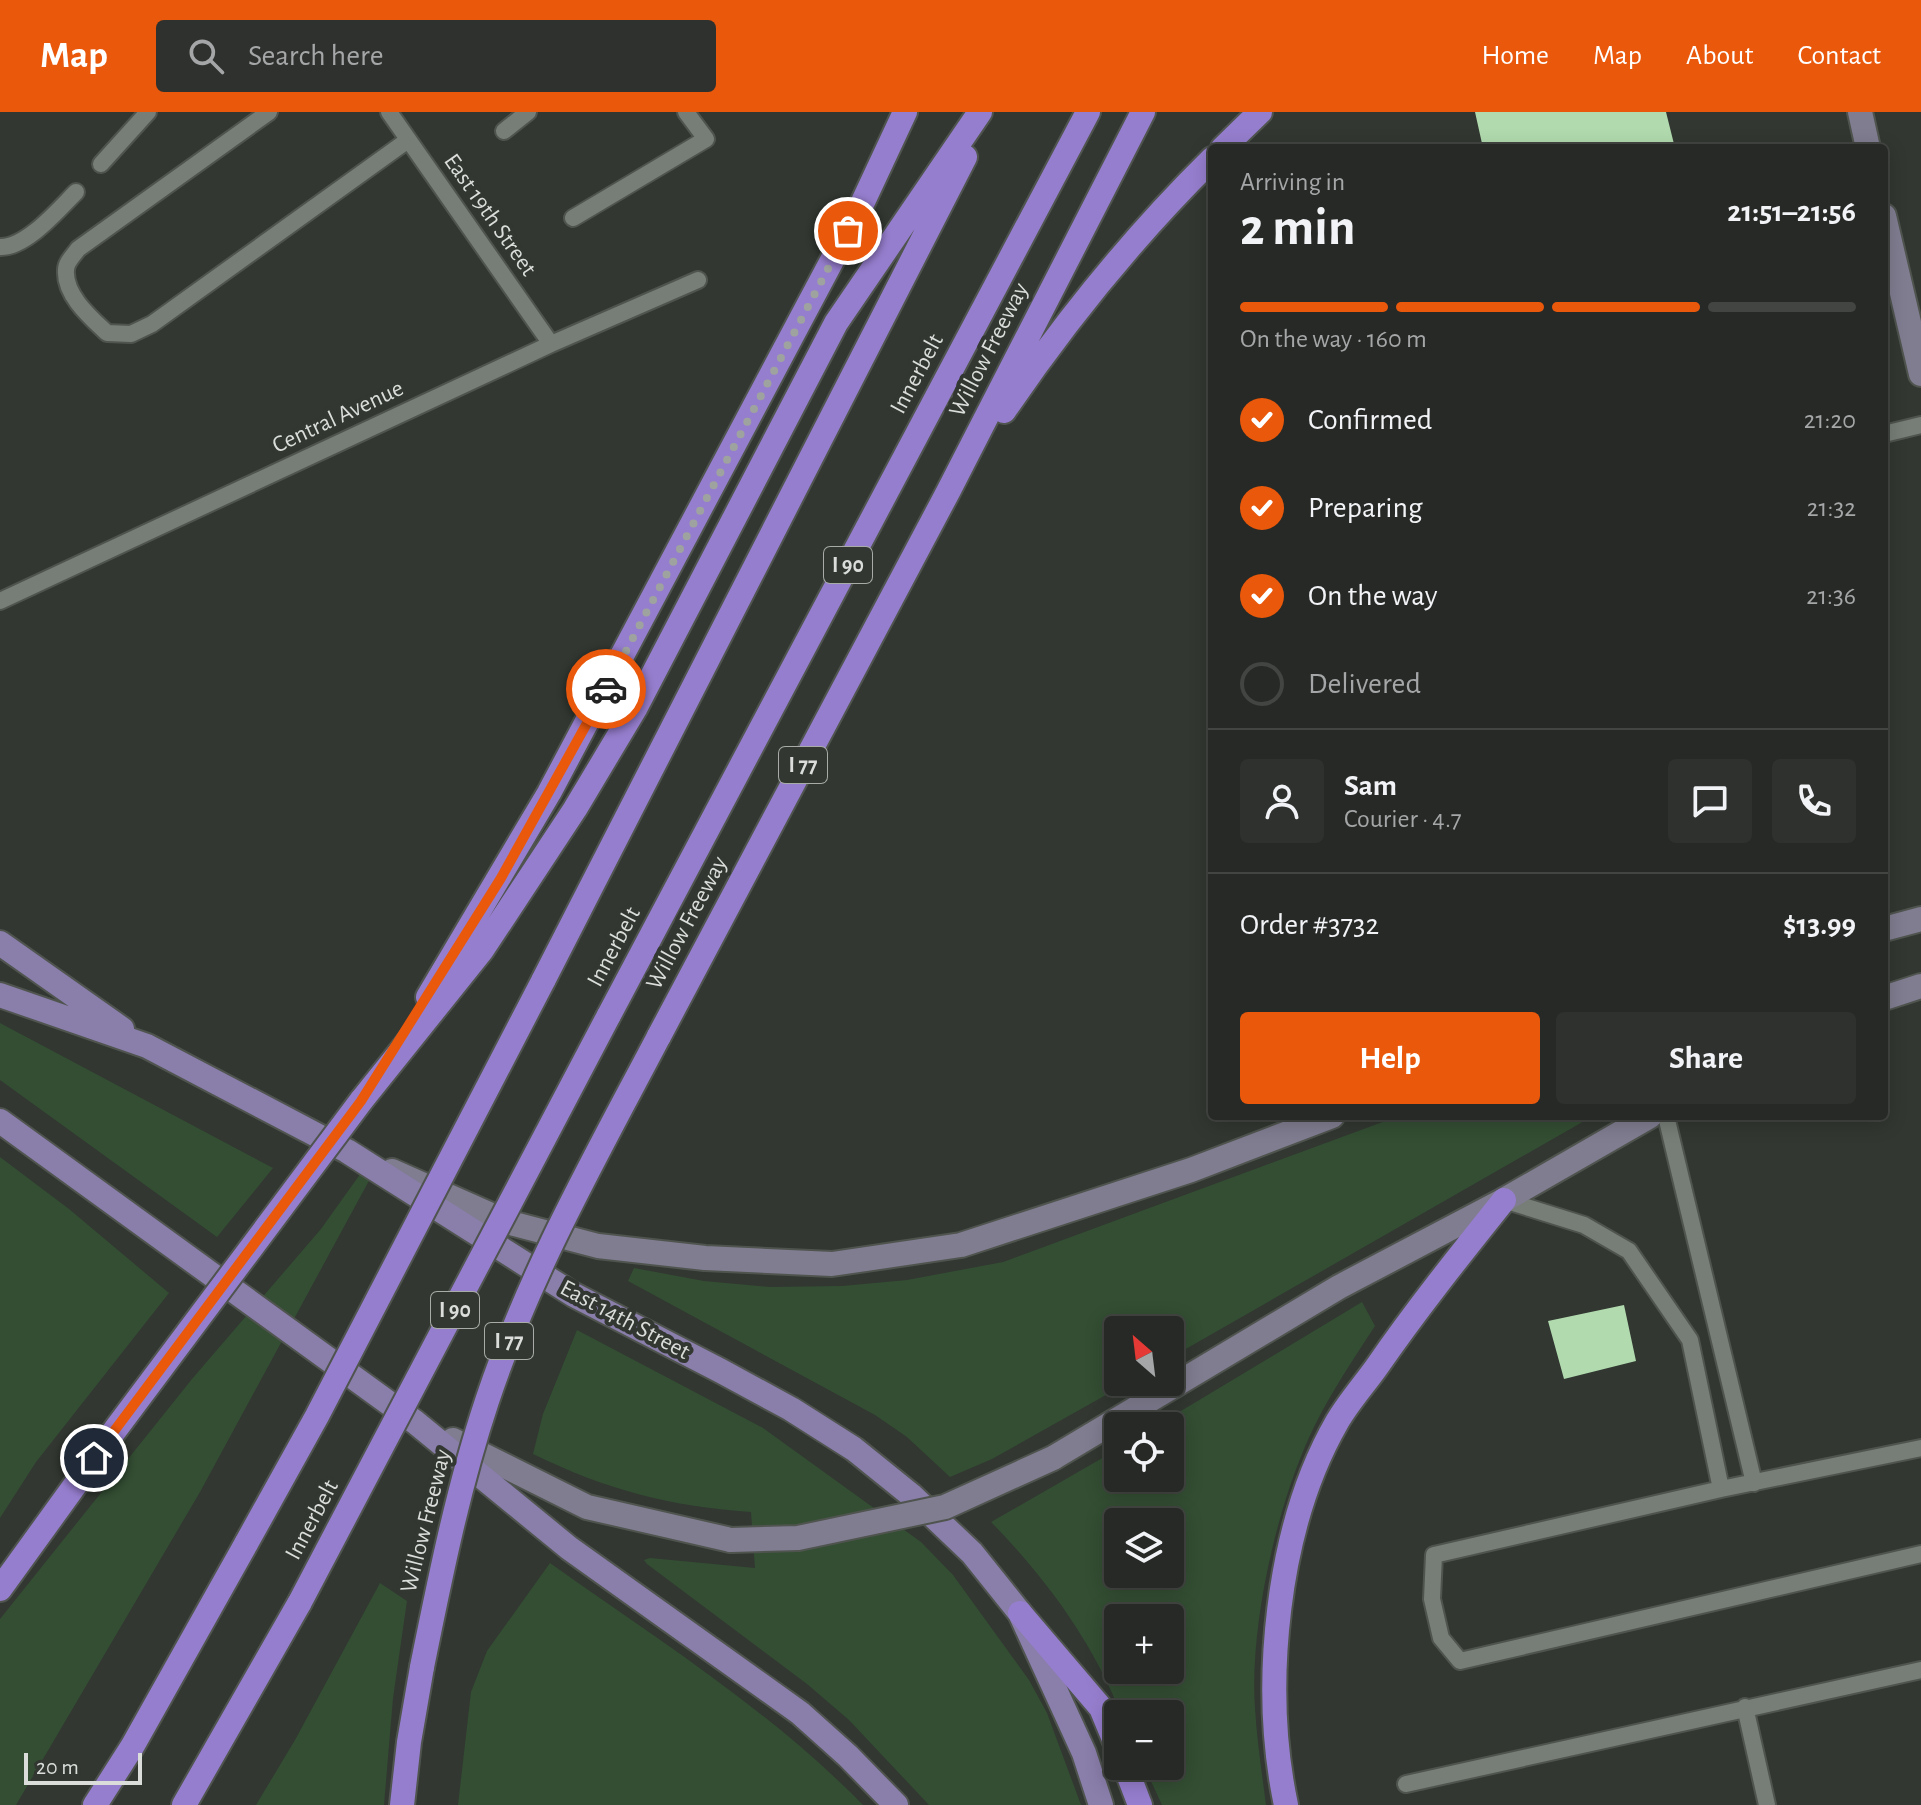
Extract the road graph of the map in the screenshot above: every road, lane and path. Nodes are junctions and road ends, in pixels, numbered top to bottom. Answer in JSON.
{"nodes":[{"id":1,"x":148,"y":112,"type":"edge"},
{"id":2,"x":269,"y":112,"type":"edge"},
{"id":3,"x":389,"y":112,"type":"edge"},
{"id":4,"x":528,"y":112,"type":"edge"},
{"id":5,"x":686,"y":112,"type":"edge"},
{"id":6,"x":905,"y":112,"type":"edge"},
{"id":7,"x":980,"y":112,"type":"edge"},
{"id":8,"x":987,"y":112,"type":"edge"},
{"id":9,"x":1088,"y":112,"type":"edge"},
{"id":10,"x":1143,"y":112,"type":"edge"},
{"id":11,"x":1260,"y":112,"type":"edge"},
{"id":12,"x":1860,"y":112,"type":"edge"},
{"id":13,"x":504,"y":131,"type":"dead end"},
{"id":14,"x":408,"y":140,"type":"junction"},
{"id":15,"x":1227,"y":144,"type":"edge"},
{"id":16,"x":1867,"y":144,"type":"edge"},
{"id":17,"x":1208,"y":163,"type":"edge"},
{"id":18,"x":101,"y":164,"type":"dead end"},
{"id":19,"x":76,"y":192,"type":"dead end"},
{"id":20,"x":573,"y":218,"type":"dead end"},
{"id":21,"x":1888,"y":233,"type":"edge"},
{"id":22,"x":0,"y":247,"type":"edge"},
{"id":23,"x":698,"y":280,"type":"dead end"},
{"id":24,"x":551,"y":344,"type":"junction"},
{"id":25,"x":1921,"y":374,"type":"edge"},
{"id":26,"x":1921,"y":425,"type":"edge"},
{"id":27,"x":1888,"y":433,"type":"edge"},
{"id":28,"x":948,"y":492,"type":"junction"},
{"id":29,"x":0,"y":601,"type":"edge"},
{"id":30,"x":1921,"y":919,"type":"edge"},
{"id":31,"x":1888,"y":928,"type":"edge"},
{"id":32,"x":0,"y":943,"type":"edge"},
{"id":33,"x":472,"y":946,"type":"junction"},
{"id":34,"x":1921,"y":986,"type":"edge"},
{"id":35,"x":0,"y":995,"type":"edge"},
{"id":36,"x":1888,"y":997,"type":"edge"},
{"id":37,"x":147,"y":1046,"type":"junction"},
{"id":38,"x":1322,"y":1120,"type":"edge"},
{"id":39,"x":1643,"y":1120,"type":"edge"},
{"id":40,"x":1667,"y":1120,"type":"edge"},
{"id":41,"x":0,"y":1121,"type":"edge"},
{"id":42,"x":347,"y":1151,"type":"junction"},
{"id":43,"x":1504,"y":1200,"type":"junction"},
{"id":44,"x":415,"y":1422,"type":"junction"},
{"id":45,"x":1921,"y":1448,"type":"edge"},
{"id":46,"x":1754,"y":1483,"type":"junction"},
{"id":47,"x":1721,"y":1489,"type":"junction"},
{"id":48,"x":1921,"y":1554,"type":"edge"},
{"id":49,"x":0,"y":1589,"type":"edge"},
{"id":50,"x":1020,"y":1613,"type":"junction"},
{"id":51,"x":1921,"y":1670,"type":"edge"},
{"id":52,"x":1745,"y":1707,"type":"junction"},
{"id":53,"x":1104,"y":1715,"type":"edge"},
{"id":54,"x":1130,"y":1780,"type":"edge"},
{"id":55,"x":1406,"y":1784,"type":"dead end"},
{"id":56,"x":95,"y":1805,"type":"edge"},
{"id":57,"x":184,"y":1805,"type":"edge"},
{"id":58,"x":402,"y":1805,"type":"edge"},
{"id":59,"x":896,"y":1805,"type":"edge"},
{"id":60,"x":1101,"y":1805,"type":"edge"},
{"id":61,"x":1140,"y":1805,"type":"edge"},
{"id":62,"x":1286,"y":1805,"type":"edge"},
{"id":63,"x":1767,"y":1805,"type":"edge"}],
"edges":[{"from":1,"to":18,"type":"lane"},
{"from":2,"to":14,"type":"lane"},
{"from":3,"to":14,"type":"lane","name":"East 19th Street"},
{"from":4,"to":13,"type":"lane"},
{"from":5,"to":20,"type":"lane"},
{"from":6,"to":33,"type":"highway"},
{"from":7,"to":33,"type":"highway"},
{"from":8,"to":56,"type":"highway","name":"Innerbelt","bridge":true},
{"from":9,"to":57,"type":"highway","name":"Innerbelt","number":"I 90","bridge":true},
{"from":10,"to":28,"type":"highway","name":"Willow Freeway","number":"I 77"},
{"from":11,"to":15,"type":"highway"},
{"from":12,"to":16,"type":"street"},
{"from":14,"to":24,"type":"lane","name":"East 19th Street"},
{"from":17,"to":28,"type":"highway"},
{"from":19,"to":22,"type":"lane"},
{"from":21,"to":25,"type":"street"},
{"from":23,"to":24,"type":"lane","name":"Central Avenue"},
{"from":24,"to":29,"type":"lane","name":"Central Avenue"},
{"from":26,"to":27,"type":"lane"},
{"from":28,"to":58,"type":"highway","name":"Willow Freeway","number":"I 77","bridge":true},
{"from":30,"to":31,"type":"street"},
{"from":32,"to":37,"type":"main road"},
{"from":33,"to":49,"type":"highway","bridge":true},
{"from":34,"to":36,"type":"street"},
{"from":35,"to":37,"type":"main road","name":"East 14th Street"},
{"from":37,"to":42,"type":"main road","name":"East 14th Street"},
{"from":38,"to":42,"type":"street"},
{"from":39,"to":43,"type":"street"},
{"from":40,"to":46,"type":"lane"},
{"from":41,"to":44,"type":"main road"},
{"from":42,"to":50,"type":"main road","name":"East 14th Street"},
{"from":43,"to":44,"type":"street","bridge":true},
{"from":43,"to":47,"type":"lane"},
{"from":43,"to":62,"type":"highway"},
{"from":44,"to":59,"type":"main road"},
{"from":45,"to":46,"type":"lane"},
{"from":46,"to":47,"type":"lane"},
{"from":47,"to":48,"type":"lane"},
{"from":50,"to":53,"type":"highway"},
{"from":50,"to":60,"type":"main road","name":"East 14th Street"},
{"from":51,"to":52,"type":"lane"},
{"from":52,"to":55,"type":"lane"},
{"from":52,"to":63,"type":"lane"},
{"from":54,"to":61,"type":"highway"}]}
